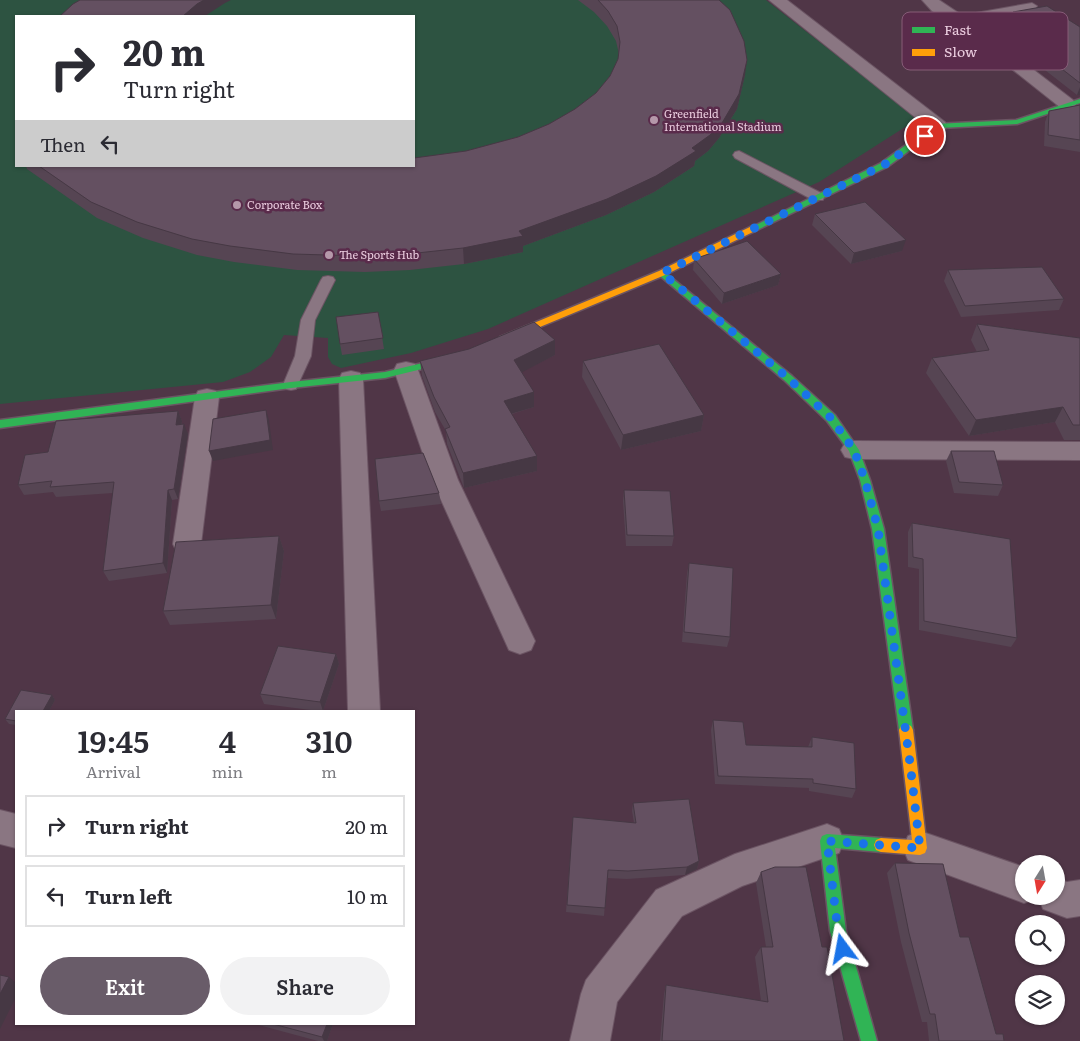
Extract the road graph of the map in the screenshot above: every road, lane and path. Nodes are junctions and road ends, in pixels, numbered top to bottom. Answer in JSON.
{"nodes":[{"id":1,"x":776,"y":0,"type":"edge"},
{"id":2,"x":930,"y":0,"type":"edge"},
{"id":3,"x":1032,"y":6,"type":"dead end"},
{"id":4,"x":945,"y":12,"type":"edge"},
{"id":5,"x":998,"y":12,"type":"edge"},
{"id":6,"x":1029,"y":70,"type":"edge"},
{"id":7,"x":1074,"y":102,"type":"edge"},
{"id":8,"x":938,"y":126,"type":"junction"},
{"id":9,"x":739,"y":155,"type":"dead end"},
{"id":10,"x":818,"y":197,"type":"junction"},
{"id":11,"x":662,"y":273,"type":"junction"},
{"id":12,"x":328,"y":280,"type":"dead end"},
{"id":13,"x":488,"y":345,"type":"edge"},
{"id":14,"x":470,"y":353,"type":"edge"},
{"id":15,"x":406,"y":370,"type":"junction"},
{"id":16,"x":351,"y":379,"type":"junction"},
{"id":17,"x":291,"y":385,"type":"junction"},
{"id":18,"x":207,"y":396,"type":"junction"},
{"id":19,"x":0,"y":424,"type":"edge"},
{"id":20,"x":854,"y":450,"type":"junction"},
{"id":21,"x":1080,"y":451,"type":"edge"},
{"id":22,"x":187,"y":544,"type":"edge"},
{"id":23,"x":520,"y":641,"type":"dead end"},
{"id":24,"x":364,"y":710,"type":"edge"},
{"id":25,"x":0,"y":827,"type":"edge"},
{"id":26,"x":15,"y":831,"type":"edge"},
{"id":27,"x":827,"y":841,"type":"junction"},
{"id":28,"x":920,"y":848,"type":"junction"},
{"id":29,"x":1015,"y":882,"type":"edge"},
{"id":30,"x":1080,"y":898,"type":"edge"},
{"id":31,"x":1065,"y":899,"type":"edge"},
{"id":32,"x":590,"y":1041,"type":"edge"},
{"id":33,"x":869,"y":1041,"type":"edge"}],
"edges":[{"from":1,"to":8,"type":"street"},
{"from":2,"to":4,"type":"street"},
{"from":3,"to":5,"type":"lane"},
{"from":6,"to":7,"type":"street"},
{"from":7,"to":8,"type":"street"},
{"from":8,"to":10,"type":"street"},
{"from":9,"to":10,"type":"lane"},
{"from":10,"to":11,"type":"street"},
{"from":11,"to":13,"type":"street"},
{"from":11,"to":20,"type":"street"},
{"from":12,"to":17,"type":"lane"},
{"from":14,"to":15,"type":"street"},
{"from":15,"to":16,"type":"street"},
{"from":15,"to":23,"type":"street"},
{"from":16,"to":17,"type":"street"},
{"from":16,"to":24,"type":"street"},
{"from":17,"to":18,"type":"street"},
{"from":18,"to":19,"type":"street"},
{"from":18,"to":22,"type":"street"},
{"from":20,"to":21,"type":"street"},
{"from":20,"to":28,"type":"street"},
{"from":25,"to":26,"type":"street"},
{"from":27,"to":28,"type":"street"},
{"from":27,"to":32,"type":"street"},
{"from":27,"to":33,"type":"street"},
{"from":28,"to":29,"type":"street"},
{"from":30,"to":31,"type":"street"}]}
